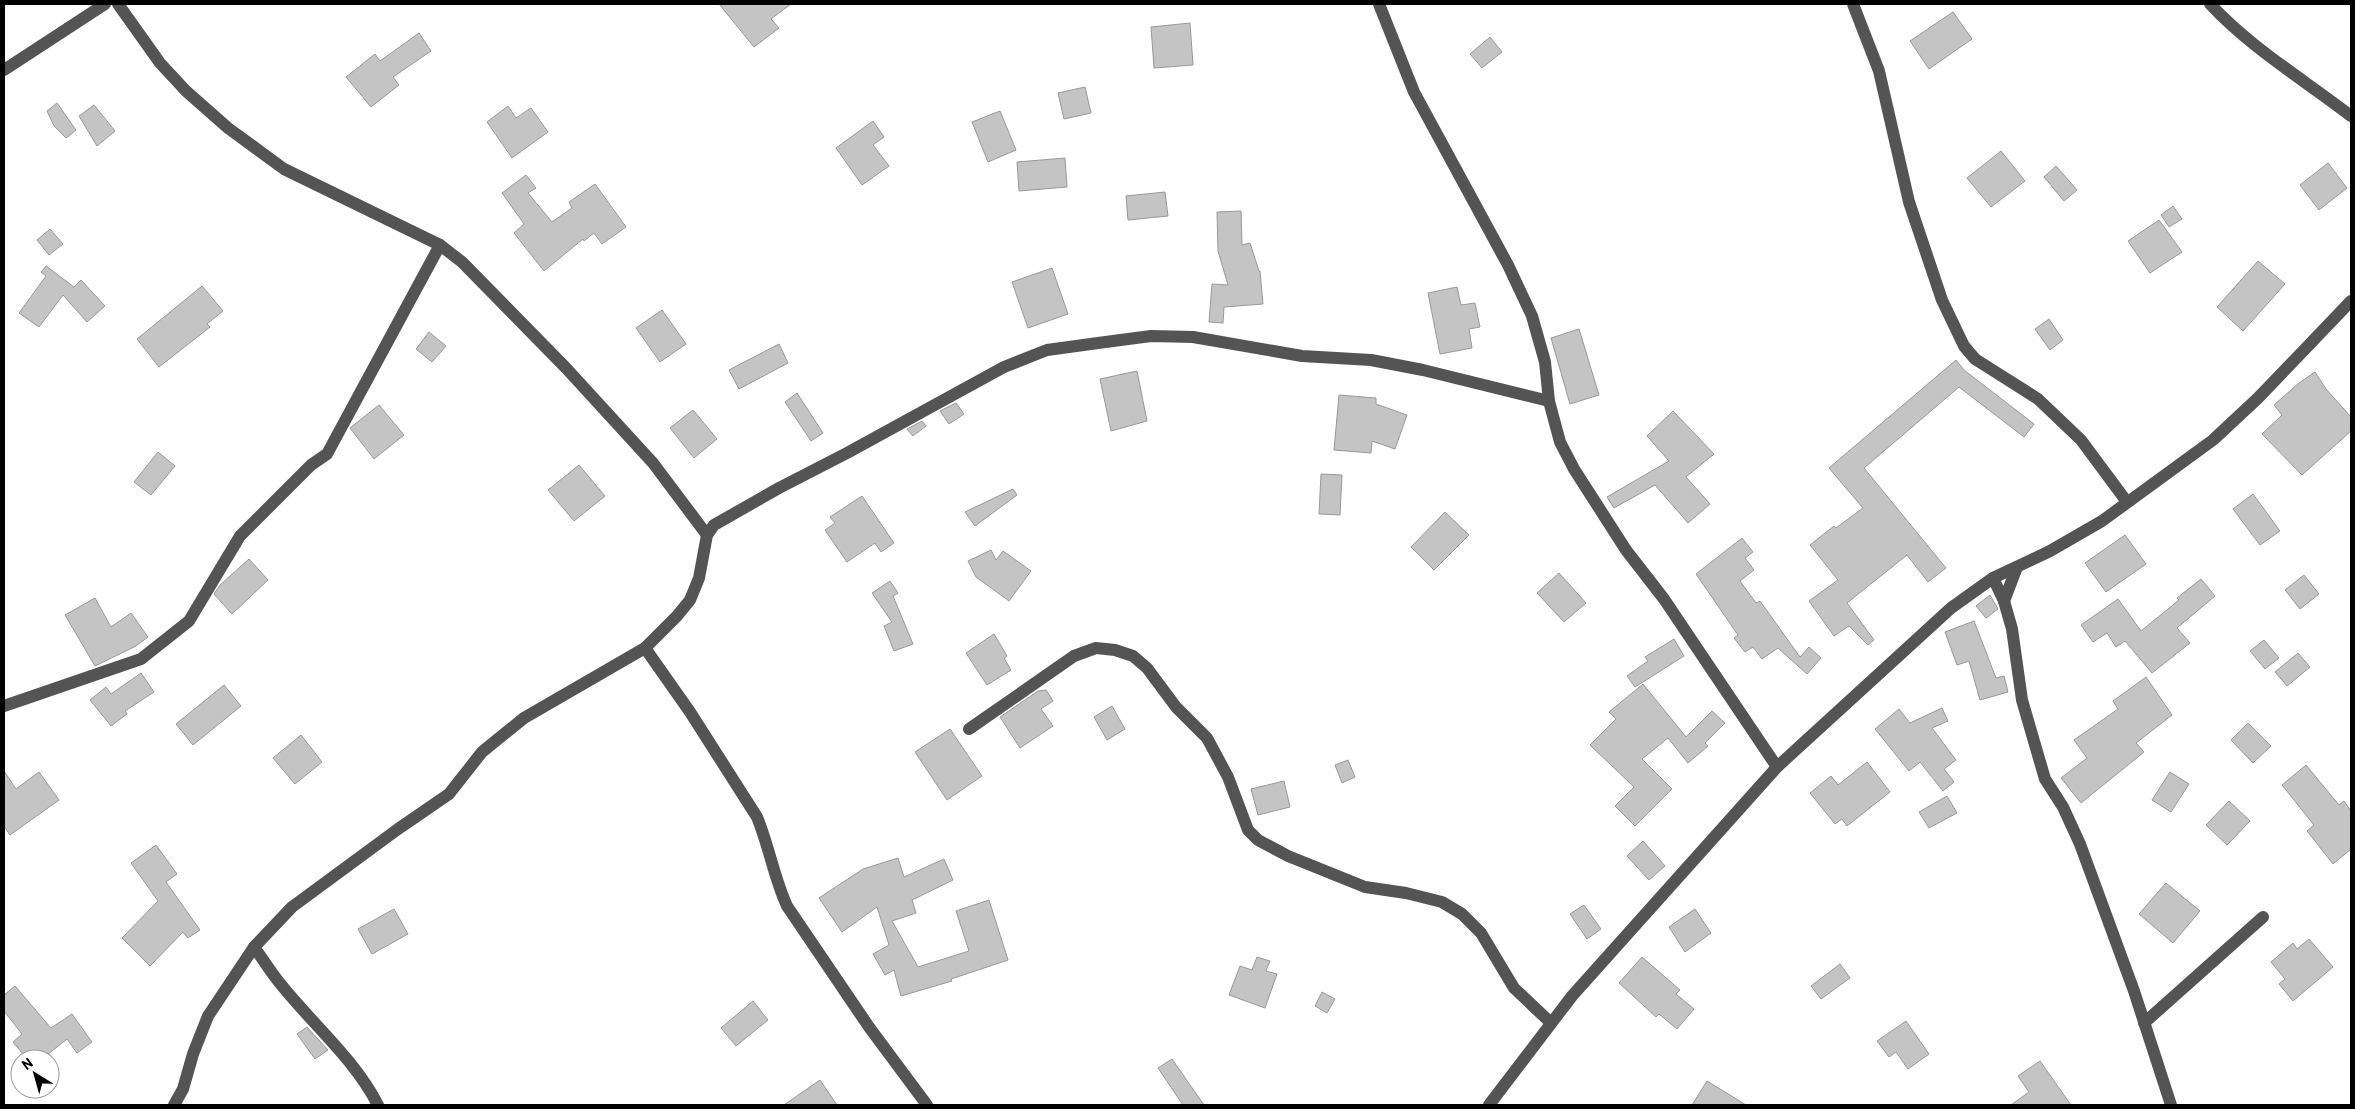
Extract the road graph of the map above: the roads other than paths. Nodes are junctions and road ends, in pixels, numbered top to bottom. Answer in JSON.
{"nodes":[{"id":1,"x":105,"y":4,"type":"edge"},
{"id":2,"x":118,"y":4,"type":"edge"},
{"id":3,"x":1380,"y":4,"type":"edge"},
{"id":4,"x":1853,"y":4,"type":"edge"},
{"id":5,"x":2210,"y":4,"type":"edge"},
{"id":6,"x":4,"y":70,"type":"edge"},
{"id":7,"x":2351,"y":116,"type":"edge"},
{"id":8,"x":440,"y":245,"type":"junction"},
{"id":9,"x":2351,"y":301,"type":"edge"},
{"id":10,"x":1549,"y":401,"type":"junction"},
{"id":11,"x":2127,"y":502,"type":"junction"},
{"id":12,"x":707,"y":535,"type":"junction"},
{"id":13,"x":2017,"y":567,"type":"junction"},
{"id":14,"x":1993,"y":578,"type":"junction"},
{"id":15,"x":2004,"y":601,"type":"junction"},
{"id":16,"x":645,"y":648,"type":"junction"},
{"id":17,"x":4,"y":706,"type":"edge"},
{"id":18,"x":969,"y":729,"type":"dead end"},
{"id":19,"x":1777,"y":767,"type":"junction"},
{"id":20,"x":2263,"y":917,"type":"dead end"},
{"id":21,"x":254,"y":947,"type":"junction"},
{"id":22,"x":1551,"y":1023,"type":"junction"},
{"id":23,"x":2144,"y":1023,"type":"junction"},
{"id":24,"x":174,"y":1105,"type":"edge"},
{"id":25,"x":378,"y":1105,"type":"edge"},
{"id":26,"x":927,"y":1105,"type":"edge"},
{"id":27,"x":1488,"y":1105,"type":"edge"},
{"id":28,"x":2170,"y":1105,"type":"edge"}],
"edges":[{"from":1,"to":6,"type":"street"},
{"from":2,"to":8,"type":"street"},
{"from":3,"to":10,"type":"street"},
{"from":4,"to":11,"type":"street"},
{"from":5,"to":7,"type":"street"},
{"from":8,"to":12,"type":"street"},
{"from":8,"to":17,"type":"street"},
{"from":9,"to":11,"type":"street"},
{"from":10,"to":12,"type":"street"},
{"from":10,"to":19,"type":"street"},
{"from":11,"to":13,"type":"street"},
{"from":12,"to":16,"type":"street"},
{"from":13,"to":14,"type":"street"},
{"from":13,"to":15,"type":"street"},
{"from":14,"to":15,"type":"street"},
{"from":14,"to":19,"type":"street"},
{"from":15,"to":23,"type":"street"},
{"from":16,"to":21,"type":"street"},
{"from":16,"to":26,"type":"street"},
{"from":18,"to":22,"type":"street"},
{"from":19,"to":22,"type":"street"},
{"from":20,"to":23,"type":"street"},
{"from":21,"to":24,"type":"street"},
{"from":21,"to":25,"type":"street"},
{"from":22,"to":27,"type":"street"},
{"from":23,"to":28,"type":"street"}]}
